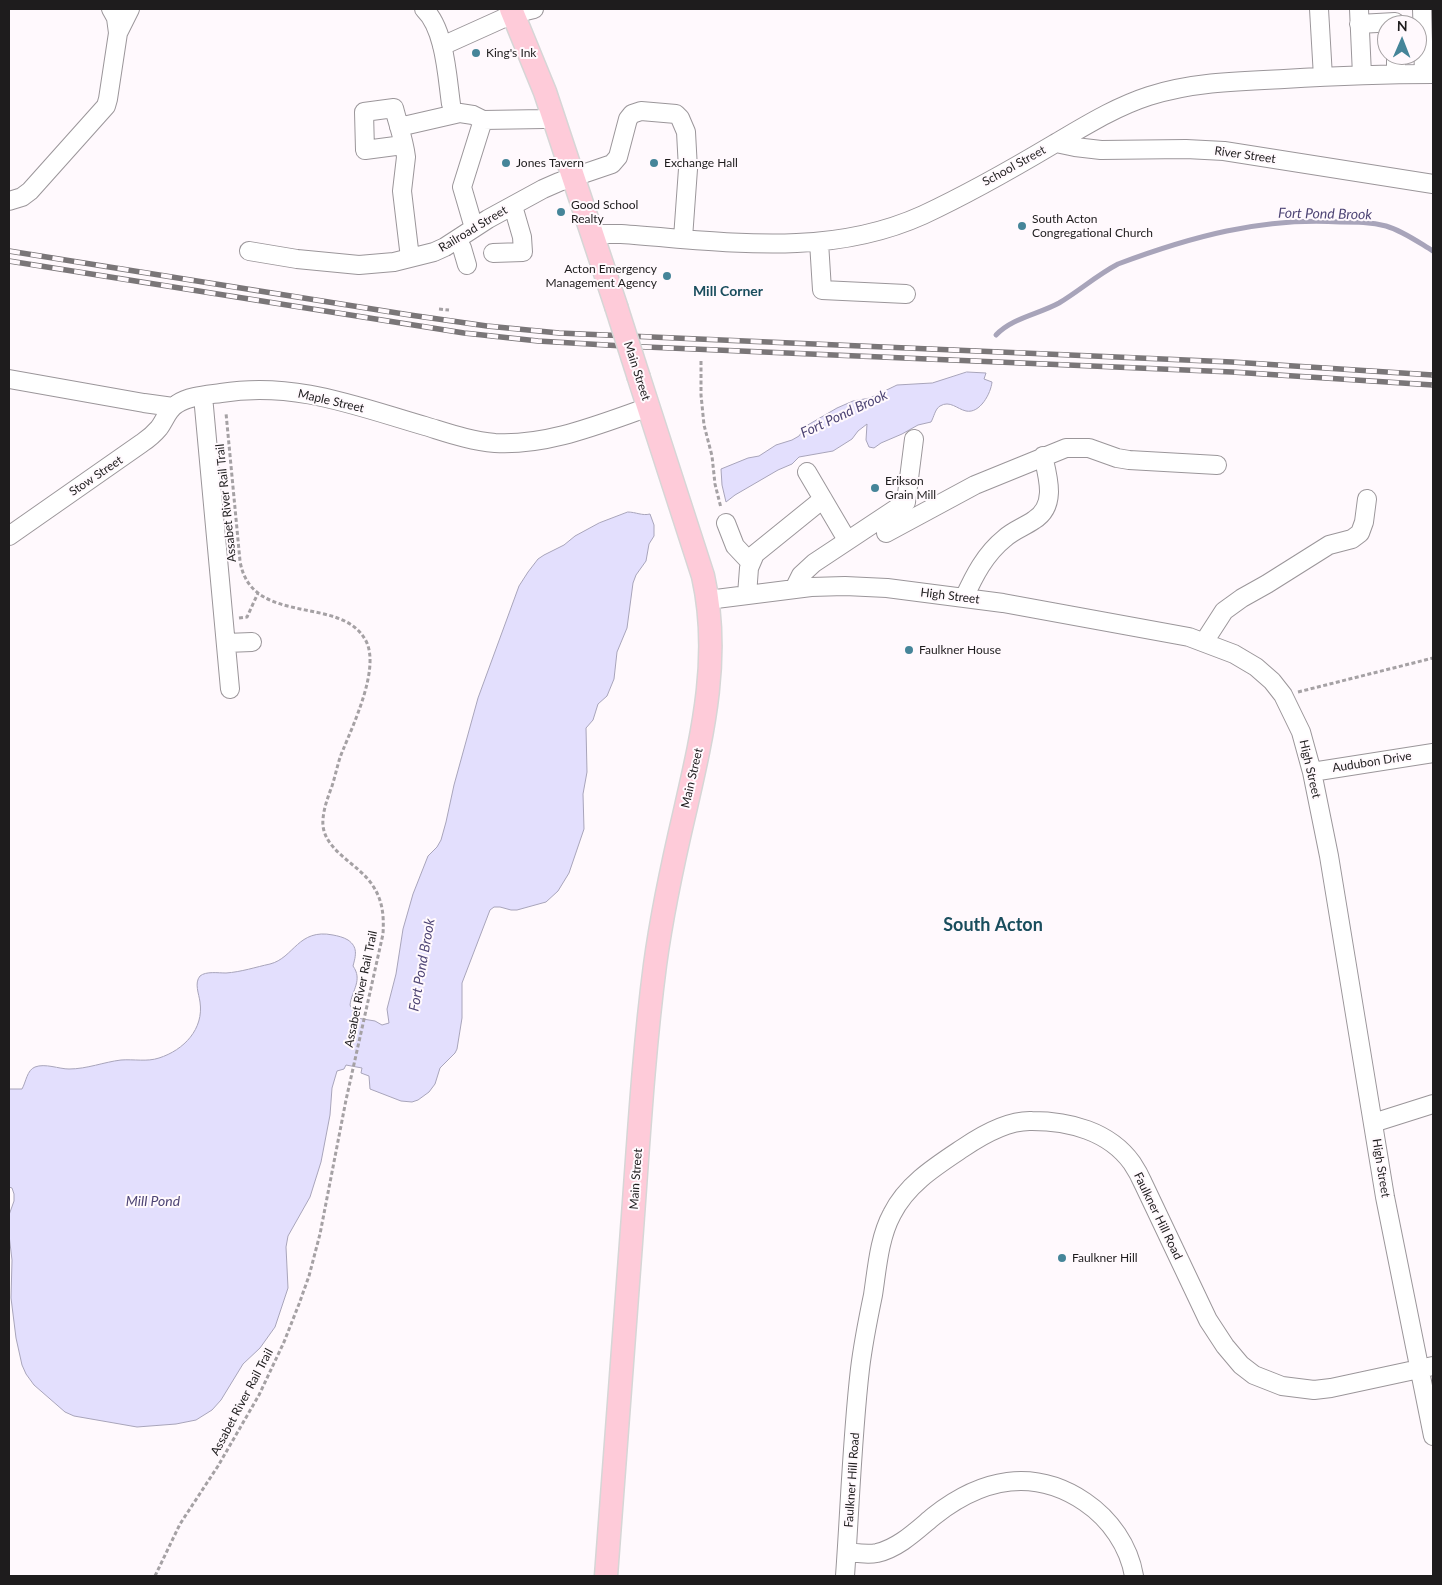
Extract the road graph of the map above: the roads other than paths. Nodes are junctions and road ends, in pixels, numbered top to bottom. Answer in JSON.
{"nodes":[{"id":1,"x":111,"y":9,"type":"edge"},
{"id":2,"x":130,"y":9,"type":"edge"},
{"id":3,"x":424,"y":9,"type":"edge"},
{"id":4,"x":1319,"y":9,"type":"edge"},
{"id":5,"x":1422,"y":9,"type":"edge"},
{"id":6,"x":519,"y":10,"type":"edge"},
{"id":7,"x":1359,"y":16,"type":"edge"},
{"id":8,"x":1377,"y":17,"type":"edge"},
{"id":9,"x":118,"y":33,"type":"junction"},
{"id":10,"x":442,"y":46,"type":"junction"},
{"id":11,"x":1396,"y":65,"type":"edge"},
{"id":12,"x":1396,"y":74,"type":"junction"},
{"id":13,"x":1429,"y":74,"type":"edge"},
{"id":14,"x":1362,"y":75,"type":"junction"},
{"id":15,"x":1323,"y":77,"type":"junction"},
{"id":16,"x":451,"y":104,"type":"dead end"},
{"id":17,"x":554,"y":117,"type":"junction"},
{"id":18,"x":483,"y":120,"type":"junction"},
{"id":19,"x":399,"y":127,"type":"junction"},
{"id":20,"x":1056,"y":143,"type":"junction"},
{"id":21,"x":403,"y":145,"type":"junction"},
{"id":22,"x":574,"y":177,"type":"junction"},
{"id":23,"x":1433,"y":184,"type":"edge"},
{"id":24,"x":9,"y":201,"type":"edge"},
{"id":25,"x":513,"y":206,"type":"junction"},
{"id":26,"x":474,"y":228,"type":"junction"},
{"id":27,"x":593,"y":234,"type":"junction"},
{"id":28,"x":682,"y":238,"type":"junction"},
{"id":29,"x":457,"y":239,"type":"junction"},
{"id":30,"x":819,"y":242,"type":"junction"},
{"id":31,"x":249,"y":251,"type":"dead end"},
{"id":32,"x":493,"y":253,"type":"dead end"},
{"id":33,"x":410,"y":258,"type":"junction"},
{"id":34,"x":467,"y":264,"type":"dead end"},
{"id":35,"x":906,"y":294,"type":"dead end"},
{"id":36,"x":9,"y":379,"type":"edge"},
{"id":37,"x":203,"y":396,"type":"junction"},
{"id":38,"x":173,"y":407,"type":"junction"},
{"id":39,"x":649,"y":407,"type":"junction"},
{"id":40,"x":914,"y":439,"type":"dead end"},
{"id":41,"x":1043,"y":456,"type":"junction"},
{"id":42,"x":1216,"y":465,"type":"dead end"},
{"id":43,"x":806,"y":472,"type":"dead end"},
{"id":44,"x":823,"y":499,"type":"junction"},
{"id":45,"x":1367,"y":499,"type":"dead end"},
{"id":46,"x":726,"y":523,"type":"road end"},
{"id":47,"x":886,"y":533,"type":"dead end"},
{"id":48,"x":9,"y":536,"type":"edge"},
{"id":49,"x":847,"y":540,"type":"junction"},
{"id":50,"x":750,"y":563,"type":"junction"},
{"id":51,"x":794,"y":589,"type":"junction"},
{"id":52,"x":747,"y":595,"type":"junction"},
{"id":53,"x":964,"y":598,"type":"junction"},
{"id":54,"x":708,"y":600,"type":"junction"},
{"id":55,"x":252,"y":642,"type":"dead end"},
{"id":56,"x":1204,"y":642,"type":"junction"},
{"id":57,"x":226,"y":643,"type":"junction"},
{"id":58,"x":230,"y":689,"type":"dead end"},
{"id":59,"x":1433,"y":753,"type":"edge"},
{"id":60,"x":1312,"y":772,"type":"junction"},
{"id":61,"x":1433,"y":1104,"type":"edge"},
{"id":62,"x":1374,"y":1123,"type":"junction"},
{"id":63,"x":1426,"y":1368,"type":"edge"},
{"id":64,"x":1433,"y":1436,"type":"edge"},
{"id":65,"x":846,"y":1552,"type":"junction"},
{"id":66,"x":606,"y":1576,"type":"edge"},
{"id":67,"x":845,"y":1576,"type":"edge"},
{"id":68,"x":1134,"y":1576,"type":"edge"}],
"edges":[{"from":1,"to":9,"type":"street"},
{"from":2,"to":9,"type":"street"},
{"from":3,"to":10,"type":"street"},
{"from":4,"to":15,"type":"street"},
{"from":5,"to":13,"type":"street"},
{"from":6,"to":10,"type":"street"},
{"from":6,"to":17,"type":"main road","name":"Main Street"},
{"from":7,"to":8,"type":"street"},
{"from":7,"to":14,"type":"street"},
{"from":9,"to":24,"type":"street"},
{"from":10,"to":16,"type":"street"},
{"from":11,"to":12,"type":"street"},
{"from":12,"to":13,"type":"street","name":"School Street"},
{"from":12,"to":14,"type":"street","name":"School Street"},
{"from":14,"to":15,"type":"street","name":"School Street"},
{"from":15,"to":20,"type":"street","name":"School Street"},
{"from":17,"to":18,"type":"street"},
{"from":17,"to":22,"type":"main road","name":"Main Street"},
{"from":18,"to":19,"type":"street"},
{"from":18,"to":26,"type":"street"},
{"from":19,"to":21,"type":"street"},
{"from":19,"to":21,"type":"street"},
{"from":20,"to":23,"type":"street","name":"River Street"},
{"from":20,"to":30,"type":"street","name":"School Street"},
{"from":21,"to":33,"type":"street"},
{"from":22,"to":25,"type":"street","name":"Railroad Street"},
{"from":22,"to":27,"type":"main road","name":"Main Street"},
{"from":22,"to":28,"type":"street","name":"Railroad Street"},
{"from":25,"to":26,"type":"street","name":"Railroad Street"},
{"from":25,"to":32,"type":"street"},
{"from":26,"to":29,"type":"street","name":"Railroad Street"},
{"from":27,"to":28,"type":"street","name":"School Street"},
{"from":27,"to":39,"type":"main road","name":"Main Street","bridge":true},
{"from":28,"to":30,"type":"street","name":"School Street"},
{"from":29,"to":33,"type":"street","name":"Railroad Street"},
{"from":29,"to":34,"type":"street"},
{"from":30,"to":35,"type":"street"},
{"from":31,"to":33,"type":"street","name":"Railroad Street"},
{"from":36,"to":38,"type":"street","name":"Maple Street"},
{"from":37,"to":38,"type":"street","name":"Maple Street"},
{"from":37,"to":39,"type":"street","name":"Maple Street"},
{"from":37,"to":57,"type":"street"},
{"from":38,"to":48,"type":"street","name":"Stow Street"},
{"from":39,"to":54,"type":"main road","name":"Main Street"},
{"from":40,"to":49,"type":"street"},
{"from":41,"to":42,"type":"street"},
{"from":41,"to":47,"type":"street"},
{"from":41,"to":53,"type":"street"},
{"from":43,"to":44,"type":"street"},
{"from":44,"to":49,"type":"street"},
{"from":44,"to":50,"type":"street"},
{"from":45,"to":56,"type":"street"},
{"from":46,"to":50,"type":"street"},
{"from":49,"to":51,"type":"street"},
{"from":50,"to":52,"type":"street"},
{"from":51,"to":52,"type":"street","name":"High Street"},
{"from":51,"to":53,"type":"street","name":"High Street"},
{"from":52,"to":54,"type":"street","name":"High Street"},
{"from":53,"to":56,"type":"street","name":"High Street"},
{"from":54,"to":66,"type":"main road","name":"Main Street"},
{"from":55,"to":57,"type":"street"},
{"from":56,"to":60,"type":"street","name":"High Street"},
{"from":57,"to":58,"type":"street"},
{"from":59,"to":60,"type":"street","name":"Audubon Drive"},
{"from":60,"to":62,"type":"street","name":"High Street"},
{"from":61,"to":62,"type":"street"},
{"from":62,"to":63,"type":"street","name":"High Street"},
{"from":63,"to":64,"type":"street","name":"High Street"},
{"from":63,"to":65,"type":"street","name":"Faulkner Hill Road"},
{"from":65,"to":67,"type":"street","name":"Faulkner Hill Road"},
{"from":65,"to":68,"type":"street"}]}
